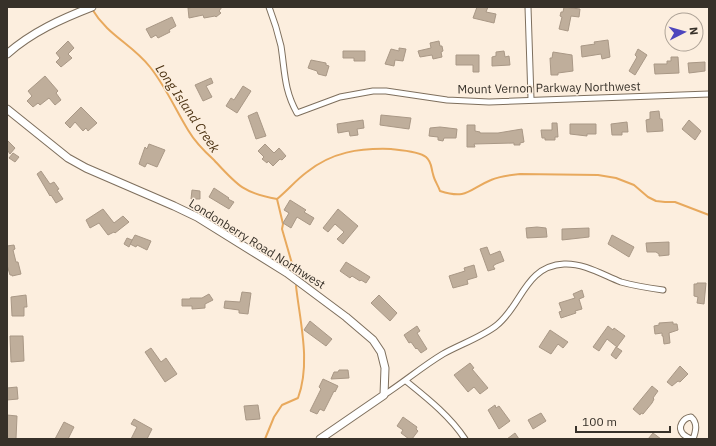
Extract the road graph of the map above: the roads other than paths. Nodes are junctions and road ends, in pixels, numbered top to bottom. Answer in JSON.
{"nodes":[{"id":1,"x":92,"y":7,"type":"edge"},
{"id":2,"x":269,"y":7,"type":"edge"},
{"id":3,"x":528,"y":7,"type":"edge"},
{"id":4,"x":7,"y":54,"type":"edge"},
{"id":5,"x":709,"y":94,"type":"edge"},
{"id":6,"x":531,"y":99,"type":"junction"},
{"id":7,"x":7,"y":109,"type":"edge"},
{"id":8,"x":663,"y":290,"type":"dead end"},
{"id":9,"x":406,"y":381,"type":"junction"},
{"id":10,"x":384,"y":395,"type":"junction"},
{"id":11,"x":320,"y":439,"type":"edge"},
{"id":12,"x":465,"y":439,"type":"edge"}],
"edges":[{"from":1,"to":4,"type":"street"},
{"from":2,"to":6,"type":"street","name":"Mount Vernon Parkway Northwest"},
{"from":3,"to":6,"type":"street"},
{"from":5,"to":6,"type":"street","name":"Mount Vernon Parkway Northwest"},
{"from":7,"to":10,"type":"street","name":"Londonberry Road Northwest"},
{"from":8,"to":9,"type":"street"},
{"from":9,"to":10,"type":"street"},
{"from":9,"to":12,"type":"street"},
{"from":10,"to":11,"type":"street"}]}
